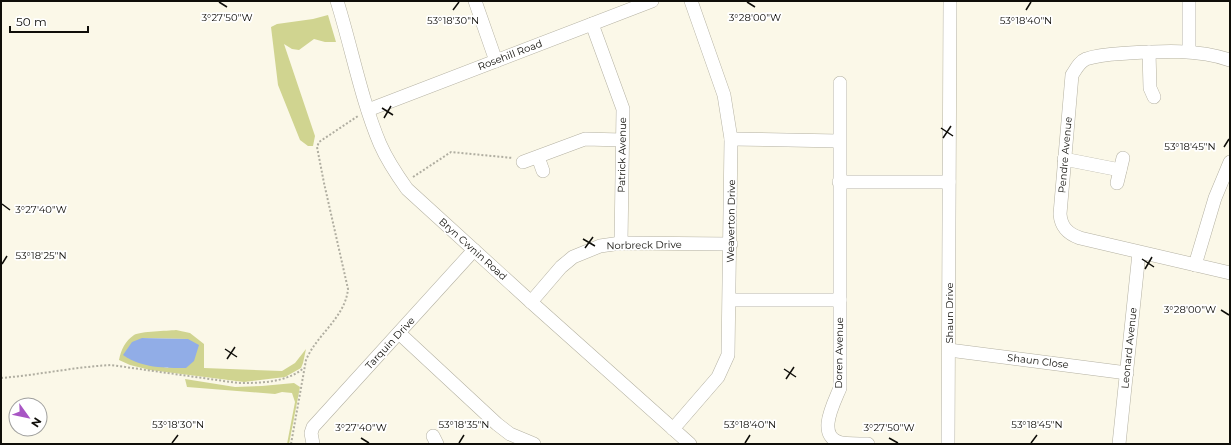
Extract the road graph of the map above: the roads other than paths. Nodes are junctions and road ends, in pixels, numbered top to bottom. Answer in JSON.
{"nodes":[{"id":1,"x":337,"y":1,"type":"edge"},
{"id":2,"x":475,"y":1,"type":"edge"},
{"id":3,"x":652,"y":1,"type":"edge"},
{"id":4,"x":691,"y":1,"type":"edge"},
{"id":5,"x":950,"y":1,"type":"edge"},
{"id":6,"x":1189,"y":1,"type":"edge"},
{"id":7,"x":592,"y":24,"type":"junction"},
{"id":8,"x":1189,"y":51,"type":"junction"},
{"id":9,"x":1149,"y":52,"type":"junction"},
{"id":10,"x":1230,"y":60,"type":"edge"},
{"id":11,"x":496,"y":61,"type":"junction"},
{"id":12,"x":840,"y":83,"type":"dead end"},
{"id":13,"x":1154,"y":97,"type":"dead end"},
{"id":14,"x":365,"y":112,"type":"junction"},
{"id":15,"x":731,"y":139,"type":"junction"},
{"id":16,"x":622,"y":140,"type":"junction"},
{"id":17,"x":839,"y":141,"type":"junction"},
{"id":18,"x":538,"y":157,"type":"junction"},
{"id":19,"x":1064,"y":159,"type":"junction"},
{"id":20,"x":523,"y":162,"type":"road end"},
{"id":21,"x":1230,"y":162,"type":"edge"},
{"id":22,"x":543,"y":171,"type":"dead end"},
{"id":23,"x":839,"y":182,"type":"junction"},
{"id":24,"x":949,"y":182,"type":"junction"},
{"id":25,"x":1117,"y":183,"type":"dead end"},
{"id":26,"x":621,"y":243,"type":"junction"},
{"id":27,"x":731,"y":244,"type":"junction"},
{"id":28,"x":474,"y":250,"type":"junction"},
{"id":29,"x":1138,"y":253,"type":"junction"},
{"id":30,"x":1195,"y":264,"type":"junction"},
{"id":31,"x":1230,"y":273,"type":"edge"},
{"id":32,"x":730,"y":300,"type":"junction"},
{"id":33,"x":840,"y":300,"type":"junction"},
{"id":34,"x":531,"y":302,"type":"junction"},
{"id":35,"x":399,"y":333,"type":"junction"},
{"id":36,"x":949,"y":350,"type":"junction"},
{"id":37,"x":1127,"y":373,"type":"junction"},
{"id":38,"x":673,"y":429,"type":"junction"},
{"id":39,"x":508,"y":439,"type":"edge"},
{"id":40,"x":310,"y":442,"type":"edge"},
{"id":41,"x":534,"y":444,"type":"edge"},
{"id":42,"x":690,"y":444,"type":"edge"},
{"id":43,"x":868,"y":444,"type":"edge"},
{"id":44,"x":948,"y":444,"type":"edge"},
{"id":45,"x":1119,"y":444,"type":"edge"}],
"edges":[{"from":1,"to":14,"type":"street","name":"Bryn Cwnin Road"},
{"from":2,"to":11,"type":"street"},
{"from":3,"to":7,"type":"street","name":"Rosehill Road"},
{"from":4,"to":15,"type":"street","name":"Weaverton Drive"},
{"from":5,"to":24,"type":"street","name":"Shaun Drive"},
{"from":6,"to":8,"type":"street"},
{"from":7,"to":11,"type":"street","name":"Rosehill Road"},
{"from":7,"to":16,"type":"street","name":"Patrick Avenue"},
{"from":8,"to":9,"type":"street","name":"Pendre Avenue"},
{"from":8,"to":10,"type":"street","name":"Pendre Avenue"},
{"from":9,"to":13,"type":"street"},
{"from":9,"to":19,"type":"street","name":"Pendre Avenue"},
{"from":11,"to":14,"type":"street","name":"Rosehill Road"},
{"from":12,"to":17,"type":"street","name":"Doren Avenue"},
{"from":14,"to":28,"type":"street","name":"Bryn Cwnin Road"},
{"from":15,"to":17,"type":"street"},
{"from":15,"to":27,"type":"street","name":"Weaverton Drive"},
{"from":16,"to":18,"type":"street"},
{"from":16,"to":26,"type":"street","name":"Patrick Avenue"},
{"from":17,"to":23,"type":"street","name":"Doren Avenue"},
{"from":18,"to":20,"type":"street"},
{"from":18,"to":22,"type":"street"},
{"from":19,"to":25,"type":"street"},
{"from":19,"to":29,"type":"street","name":"Pendre Avenue"},
{"from":21,"to":30,"type":"street"},
{"from":23,"to":24,"type":"street"},
{"from":23,"to":33,"type":"street","name":"Doren Avenue"},
{"from":24,"to":36,"type":"street","name":"Shaun Drive"},
{"from":26,"to":27,"type":"street","name":"Norbreck Drive"},
{"from":26,"to":34,"type":"street","name":"Norbreck Drive"},
{"from":27,"to":32,"type":"street","name":"Weaverton Drive"},
{"from":28,"to":34,"type":"street","name":"Bryn Cwnin Road"},
{"from":28,"to":35,"type":"street","name":"Tarquin Drive"},
{"from":29,"to":30,"type":"street","name":"Pendre Avenue"},
{"from":29,"to":37,"type":"street","name":"Leonard Avenue"},
{"from":30,"to":31,"type":"street","name":"Pendre Avenue"},
{"from":32,"to":33,"type":"street"},
{"from":32,"to":38,"type":"street","name":"Weaverton Drive"},
{"from":33,"to":43,"type":"street","name":"Doren Avenue"},
{"from":34,"to":38,"type":"street","name":"Bryn Cwnin Road"},
{"from":35,"to":39,"type":"street"},
{"from":35,"to":40,"type":"street","name":"Tarquin Drive"},
{"from":36,"to":37,"type":"street","name":"Shaun Close"},
{"from":36,"to":44,"type":"street","name":"Shaun Drive"},
{"from":37,"to":45,"type":"street","name":"Leonard Avenue"},
{"from":38,"to":42,"type":"street","name":"Bryn Cwnin Road"},
{"from":39,"to":41,"type":"street"}]}
